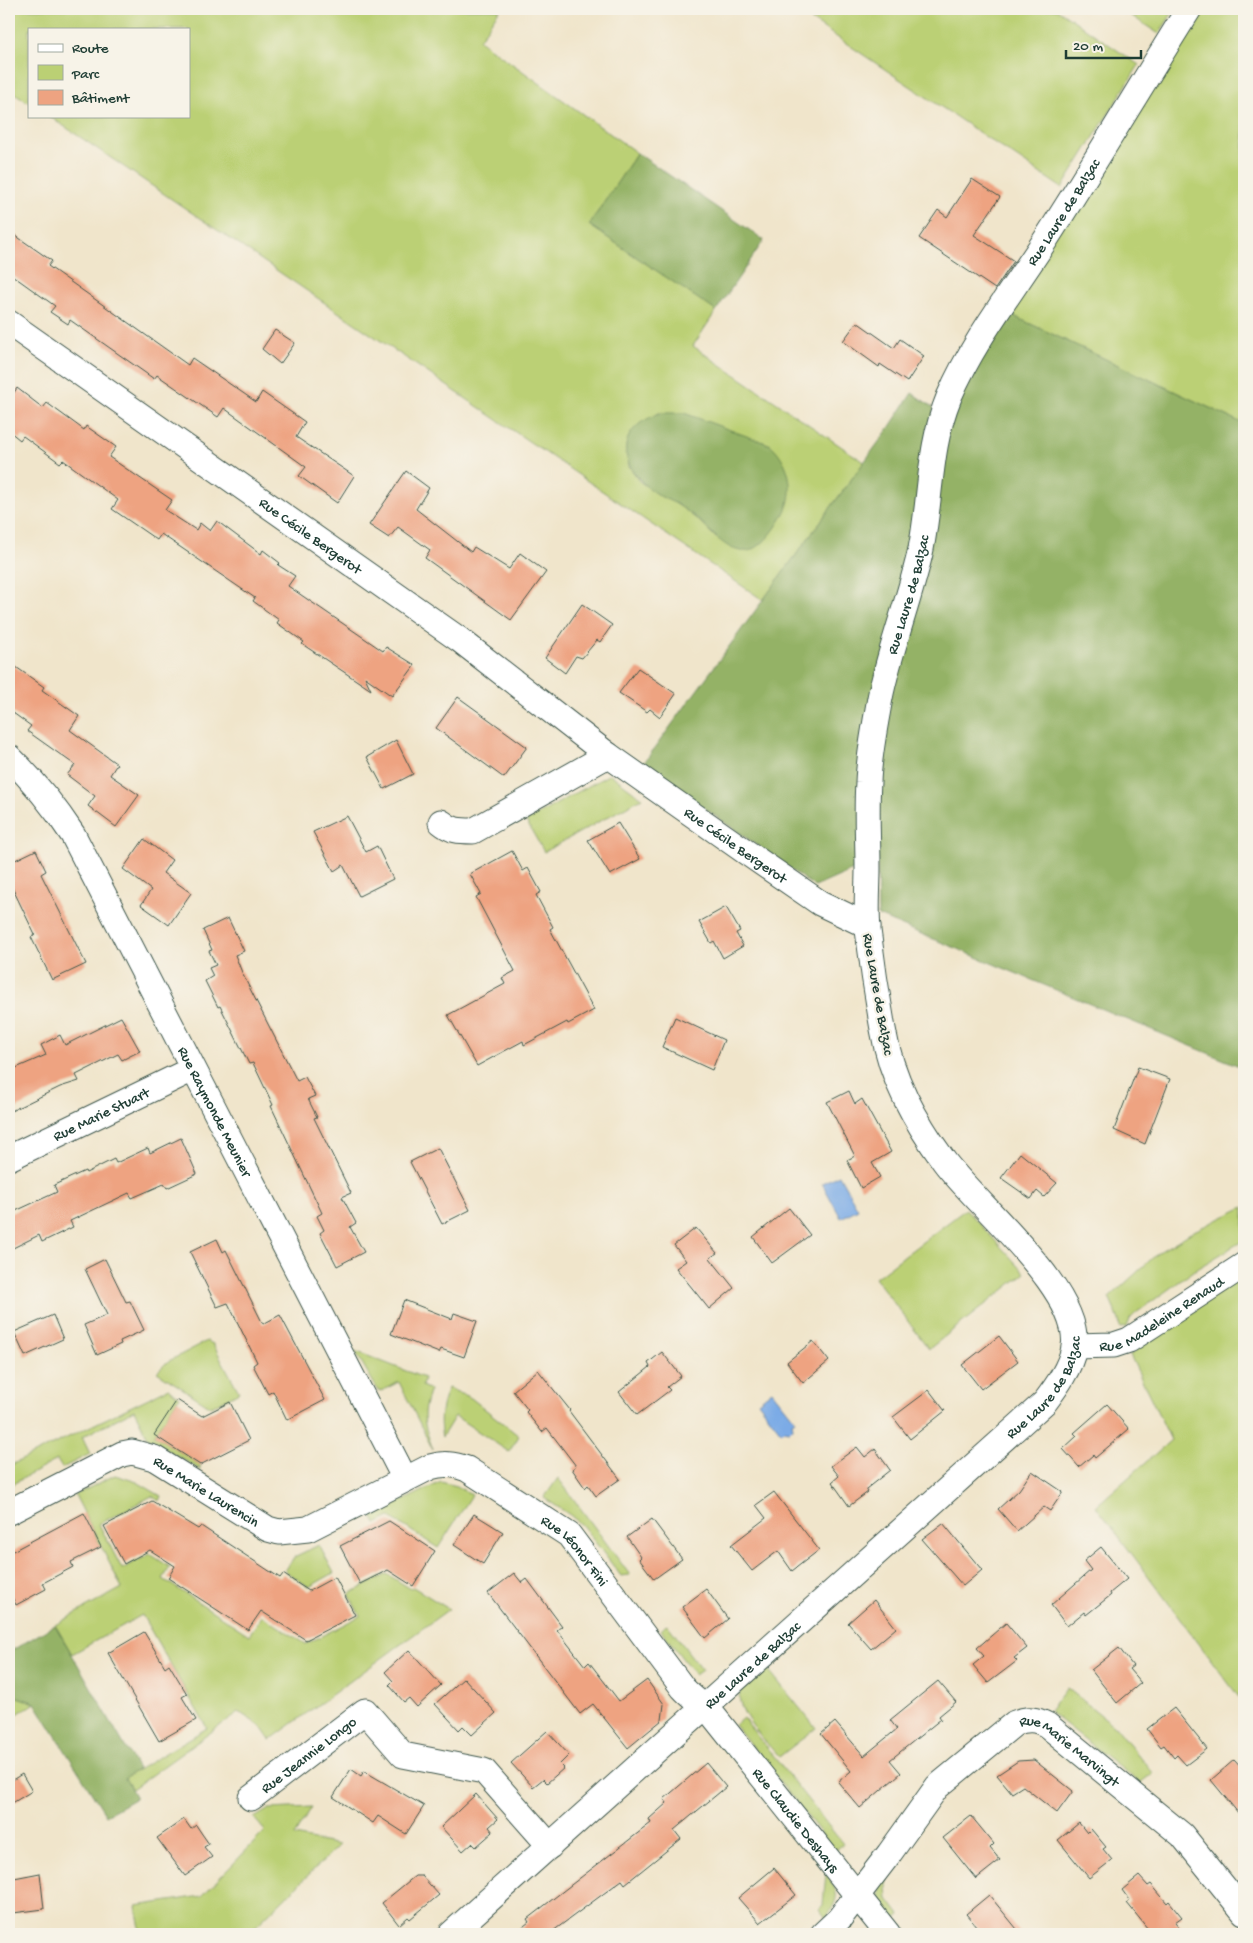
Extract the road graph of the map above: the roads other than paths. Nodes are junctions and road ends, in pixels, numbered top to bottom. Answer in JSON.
{"nodes":[{"id":1,"x":1189,"y":9,"type":"edge"},
{"id":2,"x":9,"y":323,"type":"edge"},
{"id":3,"x":608,"y":755,"type":"junction"},
{"id":4,"x":9,"y":757,"type":"edge"},
{"id":5,"x":441,"y":822,"type":"dead end"},
{"id":6,"x":868,"y":926,"type":"junction"},
{"id":7,"x":193,"y":1069,"type":"junction"},
{"id":8,"x":9,"y":1158,"type":"edge"},
{"id":9,"x":1244,"y":1265,"type":"edge"},
{"id":10,"x":1074,"y":1346,"type":"junction"},
{"id":11,"x":405,"y":1479,"type":"junction"},
{"id":12,"x":9,"y":1512,"type":"edge"},
{"id":13,"x":704,"y":1706,"type":"junction"},
{"id":14,"x":251,"y":1798,"type":"dead end"},
{"id":15,"x":550,"y":1846,"type":"junction"},
{"id":16,"x":858,"y":1894,"type":"junction"},
{"id":17,"x":1244,"y":1912,"type":"edge"},
{"id":18,"x":451,"y":1934,"type":"edge"},
{"id":19,"x":823,"y":1934,"type":"edge"},
{"id":20,"x":888,"y":1934,"type":"edge"}],
"edges":[{"from":1,"to":6,"type":"street","name":"Rue Laure de Balzac"},
{"from":2,"to":3,"type":"street","name":"Rue Cécile Bergerot"},
{"from":3,"to":5,"type":"street"},
{"from":3,"to":6,"type":"street","name":"Rue Cécile Bergerot"},
{"from":4,"to":7,"type":"street","name":"Rue Raymonde Meunier"},
{"from":6,"to":10,"type":"street","name":"Rue Laure de Balzac"},
{"from":7,"to":8,"type":"street","name":"Rue Marie Stuart"},
{"from":7,"to":11,"type":"street","name":"Rue Raymonde Meunier"},
{"from":9,"to":10,"type":"street","name":"Rue Madeleine Renaud"},
{"from":10,"to":13,"type":"street","name":"Rue Laure de Balzac"},
{"from":11,"to":12,"type":"street","name":"Rue Marie Laurencin"},
{"from":11,"to":13,"type":"street","name":"Rue Léonor Fini"},
{"from":13,"to":15,"type":"street","name":"Rue Laure de Balzac"},
{"from":13,"to":16,"type":"street","name":"Rue Claudie Deshays"},
{"from":14,"to":15,"type":"street","name":"Rue Jeannie Longo"},
{"from":15,"to":18,"type":"street","name":"Rue Laure de Balzac"},
{"from":16,"to":17,"type":"street","name":"Rue Marie Marvingt"},
{"from":16,"to":19,"type":"street"},
{"from":16,"to":20,"type":"street","name":"Rue Claudie Deshays"}]}
